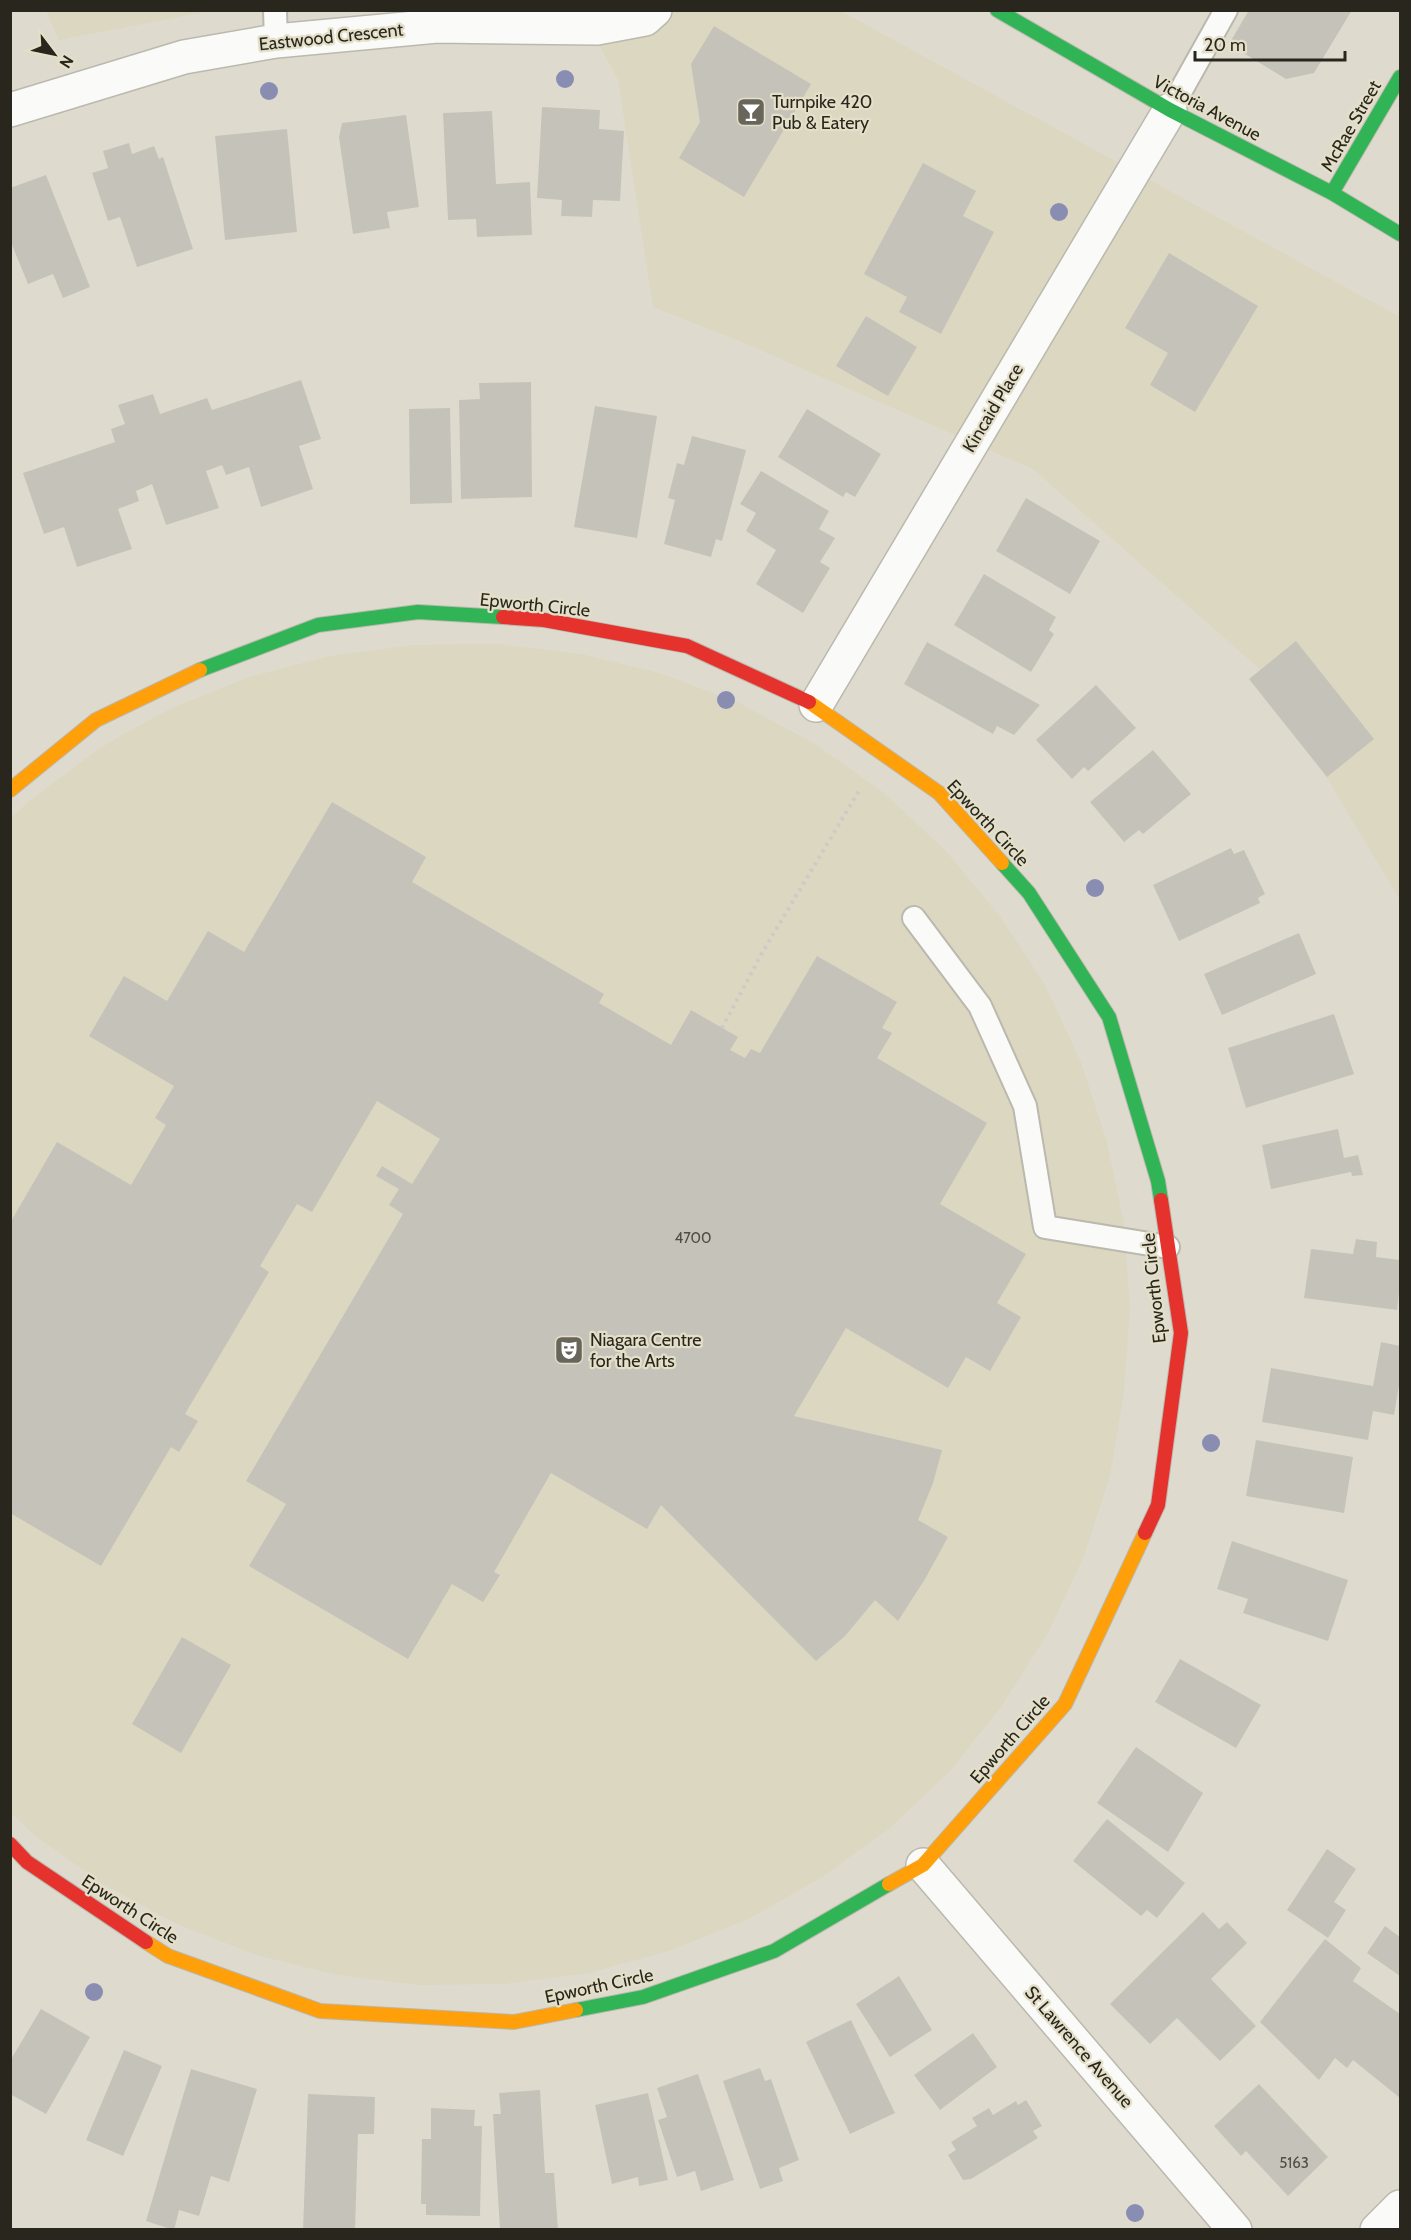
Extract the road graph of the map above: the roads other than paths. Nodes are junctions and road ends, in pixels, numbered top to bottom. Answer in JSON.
{"nodes":[{"id":1,"x":655,"y":10,"type":"edge"},
{"id":2,"x":1226,"y":10,"type":"edge"},
{"id":3,"x":1000,"y":11,"type":"edge"},
{"id":4,"x":276,"y":26,"type":"edge"},
{"id":5,"x":1401,"y":77,"type":"edge"},
{"id":6,"x":10,"y":110,"type":"edge"},
{"id":7,"x":1170,"y":110,"type":"junction"},
{"id":8,"x":1332,"y":193,"type":"junction"},
{"id":9,"x":1401,"y":234,"type":"edge"},
{"id":10,"x":816,"y":705,"type":"junction"},
{"id":11,"x":10,"y":790,"type":"edge"},
{"id":12,"x":914,"y":918,"type":"dead end"},
{"id":13,"x":1168,"y":1247,"type":"junction"},
{"id":14,"x":10,"y":1844,"type":"edge"},
{"id":15,"x":923,"y":1866,"type":"junction"},
{"id":16,"x":1401,"y":2207,"type":"edge"},
{"id":17,"x":1235,"y":2229,"type":"edge"},
{"id":18,"x":1377,"y":2229,"type":"edge"}],
"edges":[{"from":1,"to":4,"type":"street","name":"Eastwood Crescent"},
{"from":2,"to":7,"type":"lane"},
{"from":3,"to":7,"type":"street","name":"Victoria Avenue"},
{"from":4,"to":6,"type":"street","name":"Eastwood Crescent"},
{"from":5,"to":8,"type":"street","name":"McRae Street"},
{"from":7,"to":8,"type":"street","name":"Victoria Avenue"},
{"from":7,"to":10,"type":"street","name":"Kincaid Place"},
{"from":8,"to":9,"type":"street","name":"Victoria Avenue"},
{"from":10,"to":11,"type":"street","name":"Epworth Circle"},
{"from":10,"to":13,"type":"street","name":"Epworth Circle"},
{"from":12,"to":13,"type":"lane"},
{"from":13,"to":15,"type":"street","name":"Epworth Circle"},
{"from":14,"to":15,"type":"street","name":"Epworth Circle"},
{"from":15,"to":17,"type":"street","name":"St Lawrence Avenue"},
{"from":16,"to":18,"type":"street"}]}
